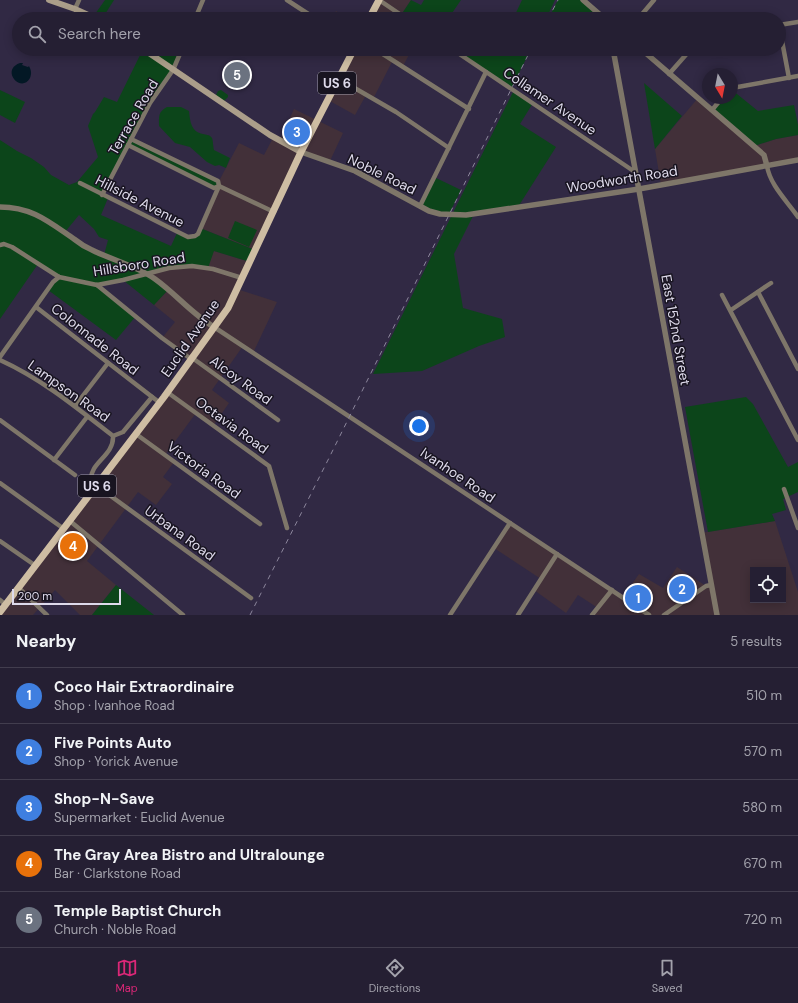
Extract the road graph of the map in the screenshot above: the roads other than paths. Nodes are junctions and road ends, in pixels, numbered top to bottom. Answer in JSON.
{"nodes":[{"id":1,"x":49,"y":0,"type":"edge"},
{"id":2,"x":79,"y":0,"type":"edge"},
{"id":3,"x":203,"y":0,"type":"edge"},
{"id":4,"x":287,"y":0,"type":"edge"},
{"id":5,"x":379,"y":0,"type":"edge"},
{"id":6,"x":583,"y":0,"type":"edge"},
{"id":7,"x":654,"y":0,"type":"edge"},
{"id":8,"x":75,"y":9,"type":"junction"},
{"id":9,"x":82,"y":12,"type":"edge"},
{"id":10,"x":198,"y":12,"type":"edge"},
{"id":11,"x":305,"y":12,"type":"edge"},
{"id":12,"x":373,"y":12,"type":"edge"},
{"id":13,"x":397,"y":12,"type":"edge"},
{"id":14,"x":597,"y":12,"type":"edge"},
{"id":15,"x":644,"y":12,"type":"edge"},
{"id":16,"x":798,"y":22,"type":"edge"},
{"id":17,"x":786,"y":24,"type":"edge"},
{"id":18,"x":153,"y":56,"type":"edge"},
{"id":19,"x":179,"y":56,"type":"edge"},
{"id":20,"x":350,"y":56,"type":"edge"},
{"id":21,"x":386,"y":56,"type":"edge"},
{"id":22,"x":462,"y":56,"type":"edge"},
{"id":23,"x":614,"y":56,"type":"edge"},
{"id":24,"x":648,"y":56,"type":"edge"},
{"id":25,"x":685,"y":56,"type":"edge"},
{"id":26,"x":785,"y":56,"type":"edge"},
{"id":27,"x":173,"y":70,"type":"junction"},
{"id":28,"x":486,"y":72,"type":"junction"},
{"id":29,"x":669,"y":74,"type":"junction"},
{"id":30,"x":798,"y":76,"type":"edge"},
{"id":31,"x":789,"y":78,"type":"junction"},
{"id":32,"x":338,"y":80,"type":"junction"},
{"id":33,"x":738,"y":87,"type":"edge"},
{"id":34,"x":717,"y":104,"type":"edge"},
{"id":35,"x":468,"y":109,"type":"junction"},
{"id":36,"x":712,"y":110,"type":"junction"},
{"id":37,"x":131,"y":139,"type":"junction"},
{"id":38,"x":128,"y":145,"type":"junction"},
{"id":39,"x":449,"y":148,"type":"junction"},
{"id":40,"x":301,"y":152,"type":"junction"},
{"id":41,"x":798,"y":160,"type":"edge"},
{"id":42,"x":180,"y":162,"type":"junction"},
{"id":43,"x":767,"y":166,"type":"junction"},
{"id":44,"x":176,"y":169,"type":"junction"},
{"id":45,"x":636,"y":172,"type":"junction"},
{"id":46,"x":80,"y":184,"type":"dead end"},
{"id":47,"x":219,"y":186,"type":"junction"},
{"id":48,"x":638,"y":189,"type":"junction"},
{"id":49,"x":102,"y":195,"type":"junction"},
{"id":50,"x":420,"y":206,"type":"junction"},
{"id":51,"x":0,"y":207,"type":"edge"},
{"id":52,"x":274,"y":212,"type":"junction"},
{"id":53,"x":449,"y":214,"type":"joint"},
{"id":54,"x":798,"y":217,"type":"edge"},
{"id":55,"x":0,"y":245,"type":"edge"},
{"id":56,"x":146,"y":273,"type":"junction"},
{"id":57,"x":59,"y":277,"type":"junction"},
{"id":58,"x":242,"y":278,"type":"junction"},
{"id":59,"x":771,"y":283,"type":"dead end"},
{"id":60,"x":97,"y":285,"type":"junction"},
{"id":61,"x":758,"y":292,"type":"junction"},
{"id":62,"x":722,"y":295,"type":"dead end"},
{"id":63,"x":36,"y":307,"type":"junction"},
{"id":64,"x":731,"y":310,"type":"junction"},
{"id":65,"x":214,"y":327,"type":"junction"},
{"id":66,"x":0,"y":358,"type":"edge"},
{"id":67,"x":191,"y":358,"type":"junction"},
{"id":68,"x":108,"y":363,"type":"junction"},
{"id":69,"x":798,"y":369,"type":"edge"},
{"id":70,"x":168,"y":392,"type":"junction"},
{"id":71,"x":152,"y":397,"type":"junction"},
{"id":72,"x":160,"y":403,"type":"junction"},
{"id":73,"x":75,"y":406,"type":"junction"},
{"id":74,"x":87,"y":417,"type":"junction"},
{"id":75,"x":0,"y":420,"type":"edge"},
{"id":76,"x":278,"y":420,"type":"dead end"},
{"id":77,"x":136,"y":434,"type":"junction"},
{"id":78,"x":113,"y":436,"type":"junction"},
{"id":79,"x":798,"y":440,"type":"edge"},
{"id":80,"x":54,"y":460,"type":"junction"},
{"id":81,"x":75,"y":475,"type":"dead end"},
{"id":82,"x":0,"y":483,"type":"edge"},
{"id":83,"x":97,"y":486,"type":"junction"},
{"id":84,"x":784,"y":489,"type":"dead end"},
{"id":85,"x":70,"y":521,"type":"junction"},
{"id":86,"x":510,"y":523,"type":"junction"},
{"id":87,"x":260,"y":524,"type":"dead end"},
{"id":88,"x":287,"y":528,"type":"dead end"},
{"id":89,"x":798,"y":528,"type":"edge"},
{"id":90,"x":64,"y":529,"type":"junction"},
{"id":91,"x":0,"y":541,"type":"edge"},
{"id":92,"x":557,"y":554,"type":"junction"},
{"id":93,"x":36,"y":566,"type":"junction"},
{"id":94,"x":711,"y":585,"type":"junction"},
{"id":95,"x":20,"y":588,"type":"junction"},
{"id":96,"x":612,"y":590,"type":"junction"},
{"id":97,"x":251,"y":598,"type":"dead end"},
{"id":98,"x":0,"y":600,"type":"edge"},
{"id":99,"x":6,"y":605,"type":"junction"},
{"id":100,"x":0,"y":612,"type":"edge"},
{"id":101,"x":47,"y":615,"type":"edge"},
{"id":102,"x":183,"y":615,"type":"edge"},
{"id":103,"x":450,"y":615,"type":"edge"},
{"id":104,"x":518,"y":615,"type":"edge"},
{"id":105,"x":592,"y":615,"type":"edge"},
{"id":106,"x":649,"y":615,"type":"edge"},
{"id":107,"x":664,"y":615,"type":"edge"},
{"id":108,"x":717,"y":615,"type":"edge"}],
"edges":[{"from":1,"to":8,"type":"main road"},
{"from":2,"to":8,"type":"street"},
{"from":3,"to":10,"type":"street"},
{"from":4,"to":11,"type":"street"},
{"from":5,"to":12,"type":"main road"},
{"from":5,"to":13,"type":"street"},
{"from":6,"to":14,"type":"street"},
{"from":7,"to":15,"type":"street"},
{"from":8,"to":9,"type":"main road"},
{"from":16,"to":17,"type":"street"},
{"from":18,"to":27,"type":"main road","name":"Noble Road"},
{"from":19,"to":27,"type":"street","name":"Terrace Road"},
{"from":20,"to":32,"type":"main road","name":"Euclid Avenue","number":"US 6"},
{"from":21,"to":35,"type":"street"},
{"from":22,"to":28,"type":"street","name":"Collamer Avenue"},
{"from":23,"to":45,"type":"street","name":"East 152nd Street"},
{"from":24,"to":29,"type":"street"},
{"from":25,"to":29,"type":"street"},
{"from":26,"to":31,"type":"street"},
{"from":27,"to":37,"type":"street","name":"Terrace Road"},
{"from":27,"to":40,"type":"main road","name":"Noble Road"},
{"from":28,"to":35,"type":"street"},
{"from":28,"to":45,"type":"street","name":"Collamer Avenue"},
{"from":29,"to":36,"type":"street"},
{"from":30,"to":31,"type":"street"},
{"from":31,"to":33,"type":"street"},
{"from":32,"to":39,"type":"street"},
{"from":32,"to":40,"type":"main road","name":"Euclid Avenue","number":"US 6"},
{"from":34,"to":36,"type":"street"},
{"from":35,"to":39,"type":"street"},
{"from":36,"to":43,"type":"street"},
{"from":37,"to":38,"type":"street","name":"Terrace Road"},
{"from":37,"to":42,"type":"street"},
{"from":38,"to":44,"type":"street"},
{"from":38,"to":49,"type":"street","name":"Terrace Road"},
{"from":39,"to":50,"type":"street"},
{"from":40,"to":50,"type":"street","name":"Noble Road"},
{"from":40,"to":52,"type":"main road","name":"Euclid Avenue","number":"US 6"},
{"from":41,"to":43,"type":"street","name":"Woodworth Road"},
{"from":42,"to":44,"type":"street"},
{"from":42,"to":47,"type":"street"},
{"from":43,"to":48,"type":"street","name":"Woodworth Road"},
{"from":43,"to":54,"type":"street"},
{"from":44,"to":47,"type":"street"},
{"from":45,"to":48,"type":"street","name":"East 152nd Street"},
{"from":46,"to":49,"type":"street","name":"Hillside Avenue"},
{"from":47,"to":49,"type":"street","name":"Hillside Avenue"},
{"from":47,"to":52,"type":"street"},
{"from":48,"to":53,"type":"street","name":"Woodworth Road"},
{"from":48,"to":94,"type":"street","name":"East 152nd Street"},
{"from":50,"to":53,"type":"street","name":"Noble Road"},
{"from":51,"to":56,"type":"street"},
{"from":52,"to":58,"type":"main road","name":"Euclid Avenue","number":"US 6"},
{"from":55,"to":57,"type":"street","name":"Hillsboro Road"},
{"from":56,"to":58,"type":"street","name":"Hillsboro Road"},
{"from":56,"to":60,"type":"street","name":"Hillsboro Road"},
{"from":56,"to":65,"type":"street"},
{"from":57,"to":60,"type":"street","name":"Hillsboro Road"},
{"from":57,"to":63,"type":"street"},
{"from":58,"to":65,"type":"main road","name":"Euclid Avenue","number":"US 6"},
{"from":59,"to":61,"type":"street"},
{"from":60,"to":67,"type":"street","name":"Alcoy Road"},
{"from":61,"to":64,"type":"street"},
{"from":61,"to":69,"type":"street"},
{"from":62,"to":64,"type":"street"},
{"from":63,"to":66,"type":"street"},
{"from":63,"to":68,"type":"street","name":"Colonnade Road"},
{"from":64,"to":79,"type":"street"},
{"from":65,"to":67,"type":"main road","name":"Euclid Avenue","number":"US 6"},
{"from":65,"to":86,"type":"street","name":"Ivanhoe Road"},
{"from":66,"to":73,"type":"street","name":"Lampson Road"},
{"from":67,"to":70,"type":"main road","name":"Euclid Avenue","number":"US 6"},
{"from":67,"to":76,"type":"street","name":"Alcoy Road"},
{"from":68,"to":71,"type":"street","name":"Colonnade Road"},
{"from":68,"to":73,"type":"street"},
{"from":70,"to":72,"type":"main road","name":"Euclid Avenue","number":"US 6"},
{"from":70,"to":88,"type":"street","name":"Octavia Road"},
{"from":71,"to":72,"type":"street","name":"Colonnade Road"},
{"from":71,"to":78,"type":"street"},
{"from":72,"to":77,"type":"main road","name":"Euclid Avenue","number":"US 6"},
{"from":73,"to":74,"type":"street","name":"Lampson Road"},
{"from":74,"to":78,"type":"street","name":"Lampson Road"},
{"from":74,"to":80,"type":"street"},
{"from":75,"to":80,"type":"street"},
{"from":77,"to":83,"type":"main road","name":"Euclid Avenue","number":"US 6"},
{"from":77,"to":87,"type":"street","name":"Victoria Road"},
{"from":78,"to":83,"type":"street","name":"Lampson Road"},
{"from":80,"to":81,"type":"street"},
{"from":82,"to":90,"type":"street"},
{"from":83,"to":85,"type":"main road","name":"Euclid Avenue","number":"US 6"},
{"from":83,"to":97,"type":"street","name":"Urbana Road"},
{"from":84,"to":89,"type":"street"},
{"from":85,"to":90,"type":"main road","name":"Euclid Avenue","number":"US 6"},
{"from":85,"to":102,"type":"street"},
{"from":86,"to":92,"type":"street","name":"Ivanhoe Road"},
{"from":86,"to":103,"type":"street"},
{"from":90,"to":93,"type":"main road","name":"Euclid Avenue","number":"US 6"},
{"from":91,"to":93,"type":"street"},
{"from":92,"to":96,"type":"street","name":"Ivanhoe Road"},
{"from":92,"to":104,"type":"street"},
{"from":93,"to":95,"type":"main road","name":"Euclid Avenue","number":"US 6"},
{"from":94,"to":107,"type":"street"},
{"from":94,"to":108,"type":"street","name":"East 152nd Street"},
{"from":95,"to":99,"type":"main road","name":"Euclid Avenue","number":"US 6"},
{"from":95,"to":101,"type":"street"},
{"from":96,"to":105,"type":"street"},
{"from":96,"to":106,"type":"street","name":"Ivanhoe Road"},
{"from":98,"to":99,"type":"street"},
{"from":99,"to":100,"type":"main road","name":"Euclid Avenue","number":"US 6"}]}
